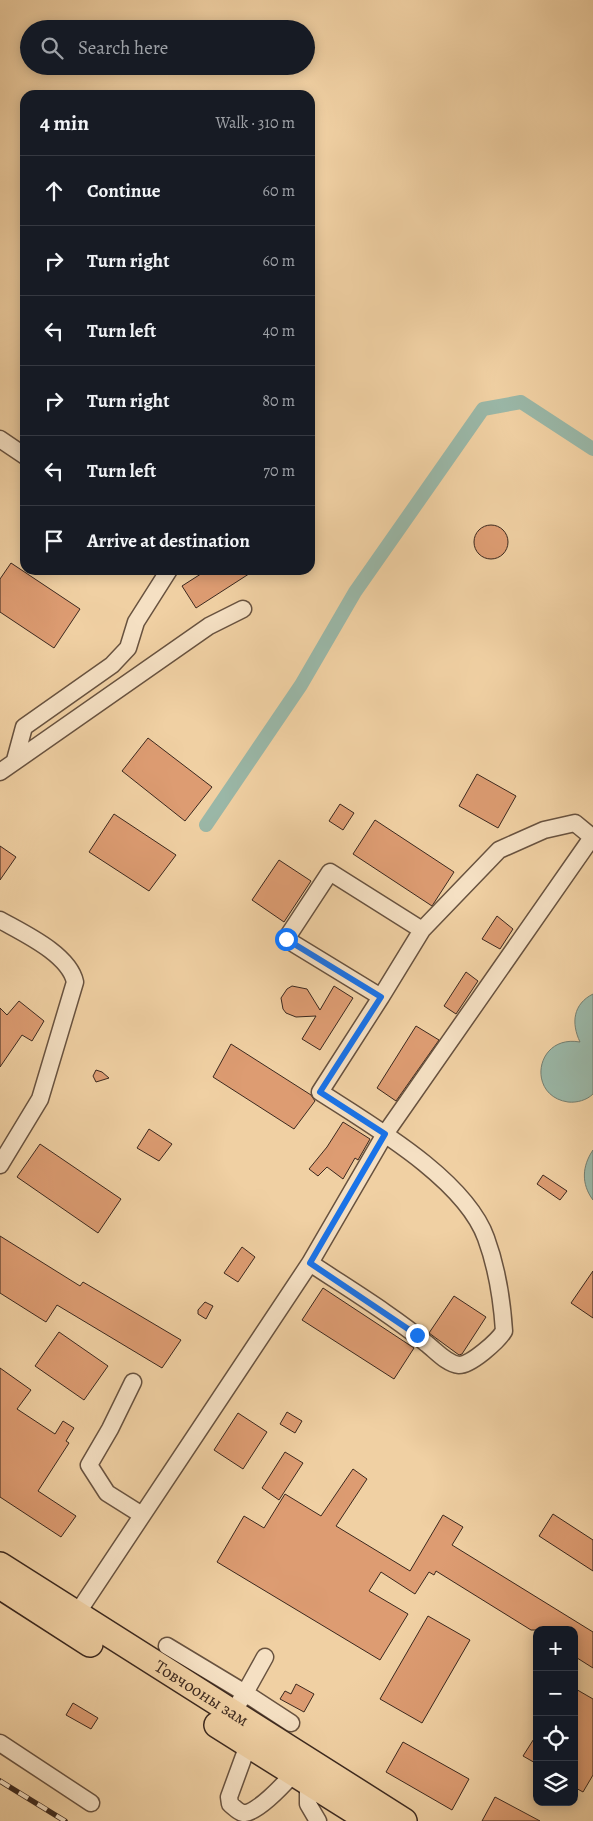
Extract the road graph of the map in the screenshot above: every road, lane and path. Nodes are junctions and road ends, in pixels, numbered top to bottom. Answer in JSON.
{"nodes":[{"id":1,"x":0,"y":439,"type":"edge"},
{"id":2,"x":20,"y":453,"type":"edge"},
{"id":3,"x":166,"y":575,"type":"edge"},
{"id":4,"x":243,"y":609,"type":"dead end"},
{"id":5,"x":15,"y":760,"type":"junction"},
{"id":6,"x":0,"y":772,"type":"edge"},
{"id":7,"x":593,"y":836,"type":"edge"},
{"id":8,"x":0,"y":920,"type":"edge"},
{"id":9,"x":422,"y":930,"type":"junction"},
{"id":10,"x":381,"y":997,"type":"junction"},
{"id":11,"x":385,"y":1134,"type":"junction"},
{"id":12,"x":0,"y":1164,"type":"edge"},
{"id":13,"x":310,"y":1263,"type":"junction"},
{"id":14,"x":133,"y":1382,"type":"dead end"},
{"id":15,"x":142,"y":1515,"type":"junction"},
{"id":16,"x":0,"y":1565,"type":"edge"},
{"id":17,"x":0,"y":1586,"type":"edge"},
{"id":18,"x":76,"y":1615,"type":"junction"},
{"id":19,"x":168,"y":1646,"type":"dead end"},
{"id":20,"x":265,"y":1657,"type":"dead end"},
{"id":21,"x":238,"y":1703,"type":"junction"},
{"id":22,"x":291,"y":1722,"type":"dead end"},
{"id":23,"x":0,"y":1743,"type":"edge"},
{"id":24,"x":248,"y":1745,"type":"junction"},
{"id":25,"x":303,"y":1787,"type":"junction"},
{"id":26,"x":91,"y":1803,"type":"dead end"},
{"id":27,"x":305,"y":1821,"type":"edge"},
{"id":28,"x":318,"y":1821,"type":"edge"},
{"id":29,"x":370,"y":1821,"type":"edge"},
{"id":30,"x":404,"y":1821,"type":"edge"}],
"edges":[{"from":1,"to":2,"type":"street"},
{"from":3,"to":5,"type":"street"},
{"from":4,"to":5,"type":"street"},
{"from":5,"to":6,"type":"street"},
{"from":7,"to":9,"type":"street"},
{"from":7,"to":11,"type":"street"},
{"from":8,"to":12,"type":"street"},
{"from":9,"to":10,"type":"street"},
{"from":9,"to":10,"type":"street"},
{"from":10,"to":11,"type":"street"},
{"from":11,"to":13,"type":"street"},
{"from":11,"to":13,"type":"street"},
{"from":13,"to":15,"type":"street"},
{"from":14,"to":15,"type":"street"},
{"from":15,"to":18,"type":"street"},
{"from":16,"to":18,"type":"highway","name":"Товчооны зам"},
{"from":17,"to":24,"type":"highway","name":"Товчооны зам"},
{"from":18,"to":21,"type":"highway","name":"Товчооны зам"},
{"from":19,"to":21,"type":"street"},
{"from":20,"to":21,"type":"street"},
{"from":21,"to":22,"type":"street"},
{"from":21,"to":30,"type":"highway","name":"Товчооны зам"},
{"from":23,"to":26,"type":"street"},
{"from":24,"to":25,"type":"highway","name":"Товчооны зам"},
{"from":24,"to":25,"type":"street"},
{"from":25,"to":27,"type":"street"},
{"from":25,"to":28,"type":"street"},
{"from":25,"to":29,"type":"highway","name":"Товчооны зам"}]}
